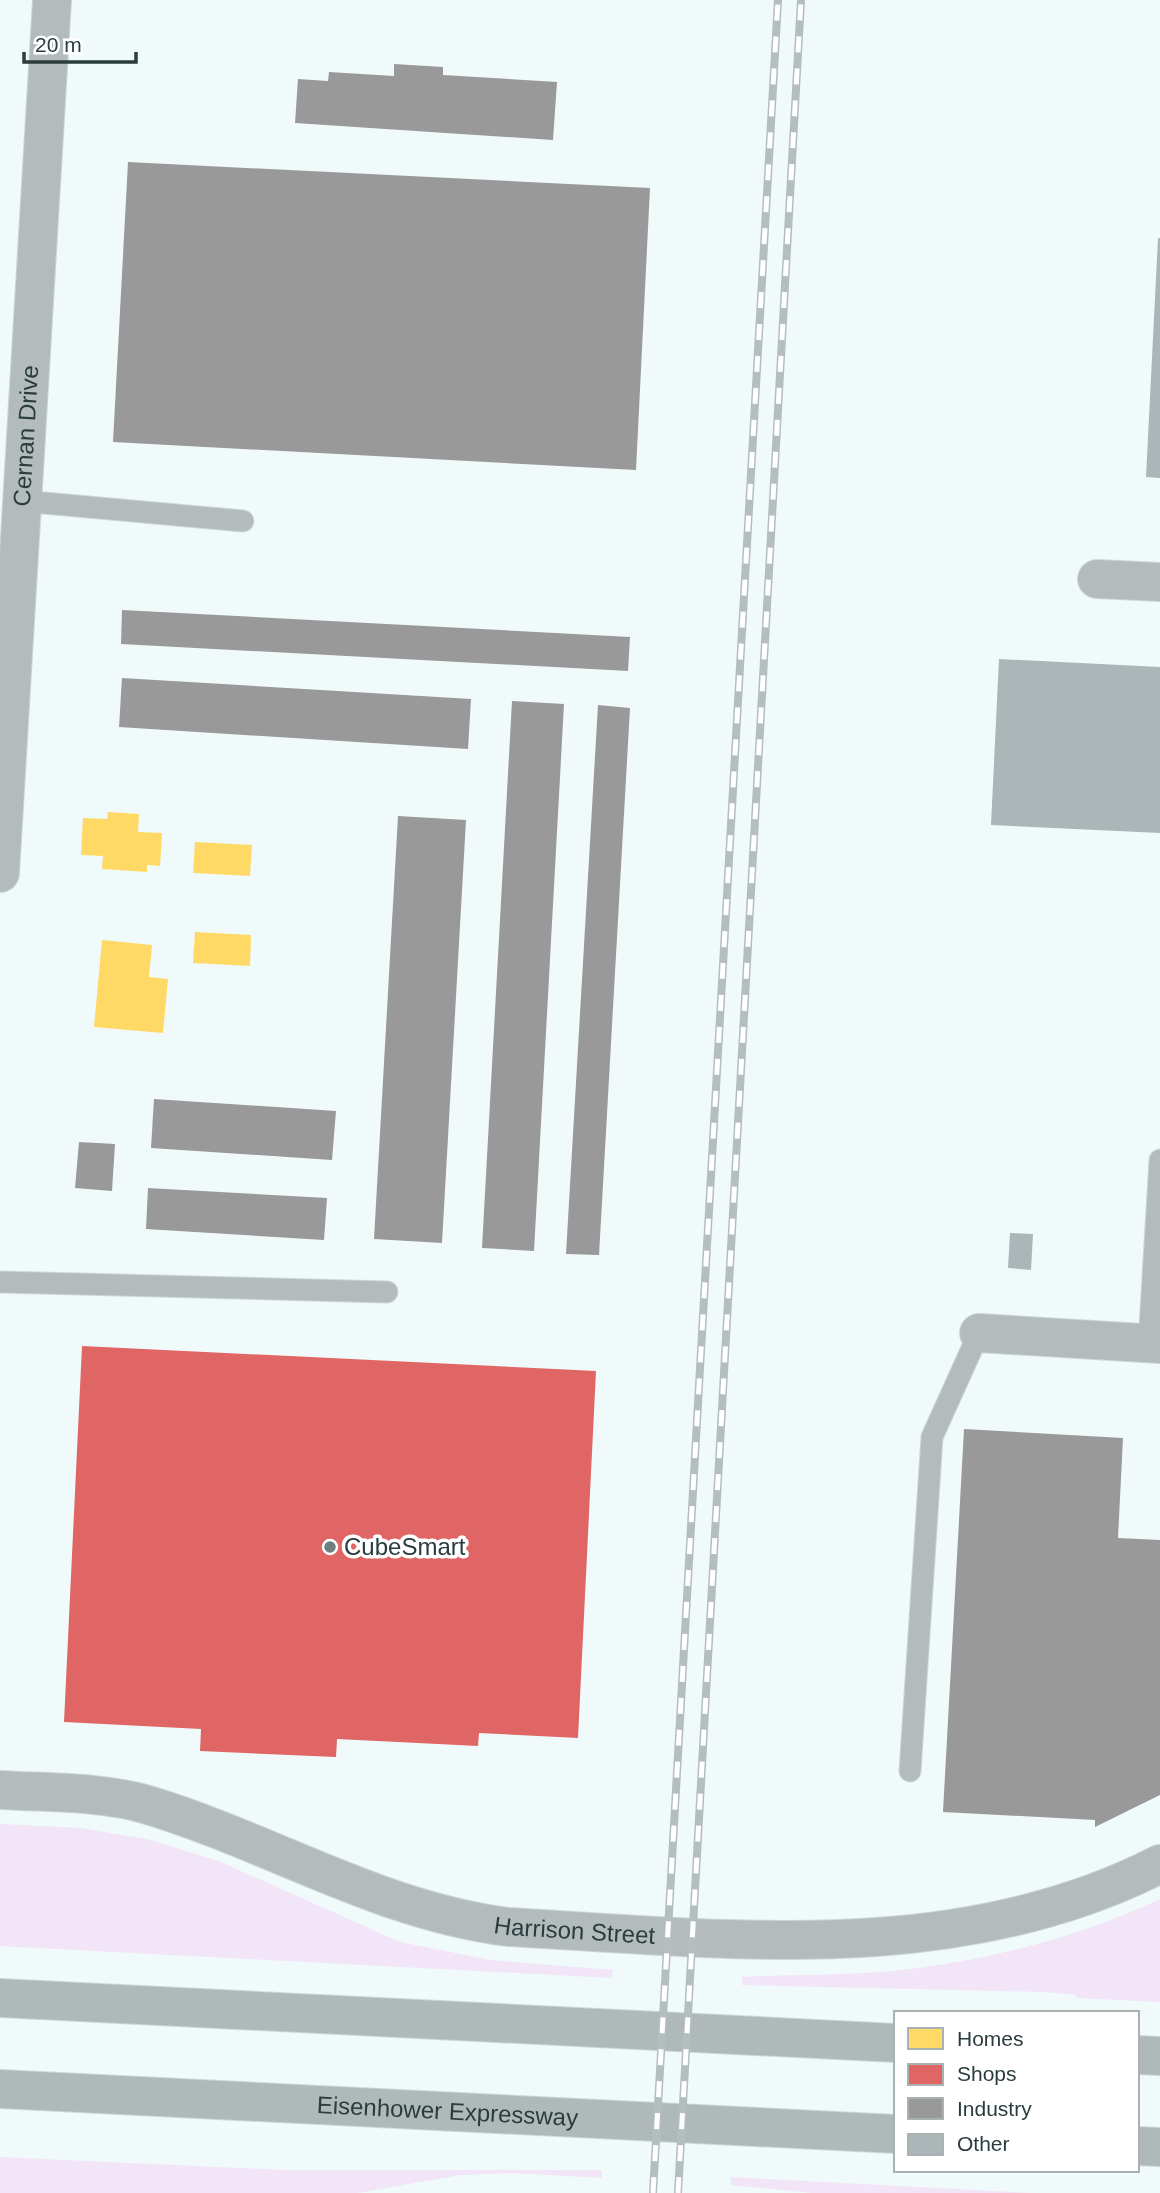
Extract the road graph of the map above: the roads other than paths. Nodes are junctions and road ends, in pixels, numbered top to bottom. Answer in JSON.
{"nodes":[{"id":1,"x":52,"y":0,"type":"edge"},
{"id":2,"x":22,"y":501,"type":"junction"},
{"id":3,"x":243,"y":521,"type":"dead end"},
{"id":4,"x":1097,"y":579,"type":"dead end"},
{"id":5,"x":1160,"y":582,"type":"edge"},
{"id":6,"x":0,"y":873,"type":"edge"},
{"id":7,"x":1160,"y":1160,"type":"edge"},
{"id":8,"x":0,"y":1282,"type":"edge"},
{"id":9,"x":387,"y":1292,"type":"dead end"},
{"id":10,"x":979,"y":1333,"type":"joint"},
{"id":11,"x":1155,"y":1344,"type":"edge"},
{"id":12,"x":910,"y":1771,"type":"dead end"},
{"id":13,"x":0,"y":1790,"type":"edge"},
{"id":14,"x":1160,"y":1864,"type":"edge"},
{"id":15,"x":0,"y":1998,"type":"edge"},
{"id":16,"x":894,"y":2043,"type":"edge"},
{"id":17,"x":1139,"y":2055,"type":"edge"},
{"id":18,"x":1160,"y":2056,"type":"edge"},
{"id":19,"x":0,"y":2089,"type":"edge"},
{"id":20,"x":894,"y":2134,"type":"edge"},
{"id":21,"x":1139,"y":2146,"type":"edge"},
{"id":22,"x":1160,"y":2147,"type":"edge"}],
"edges":[{"from":1,"to":2,"type":"street","name":"Cernan Drive"},
{"from":2,"to":3,"type":"lane"},
{"from":2,"to":6,"type":"street","name":"Cernan Drive"},
{"from":4,"to":5,"type":"street"},
{"from":7,"to":11,"type":"lane"},
{"from":8,"to":9,"type":"lane"},
{"from":10,"to":11,"type":"street"},
{"from":10,"to":12,"type":"lane"},
{"from":13,"to":14,"type":"street","name":"Harrison Street"},
{"from":15,"to":16,"type":"highway"},
{"from":17,"to":18,"type":"highway"},
{"from":19,"to":20,"type":"highway","name":"Eisenhower Expressway"},
{"from":21,"to":22,"type":"highway"}]}
